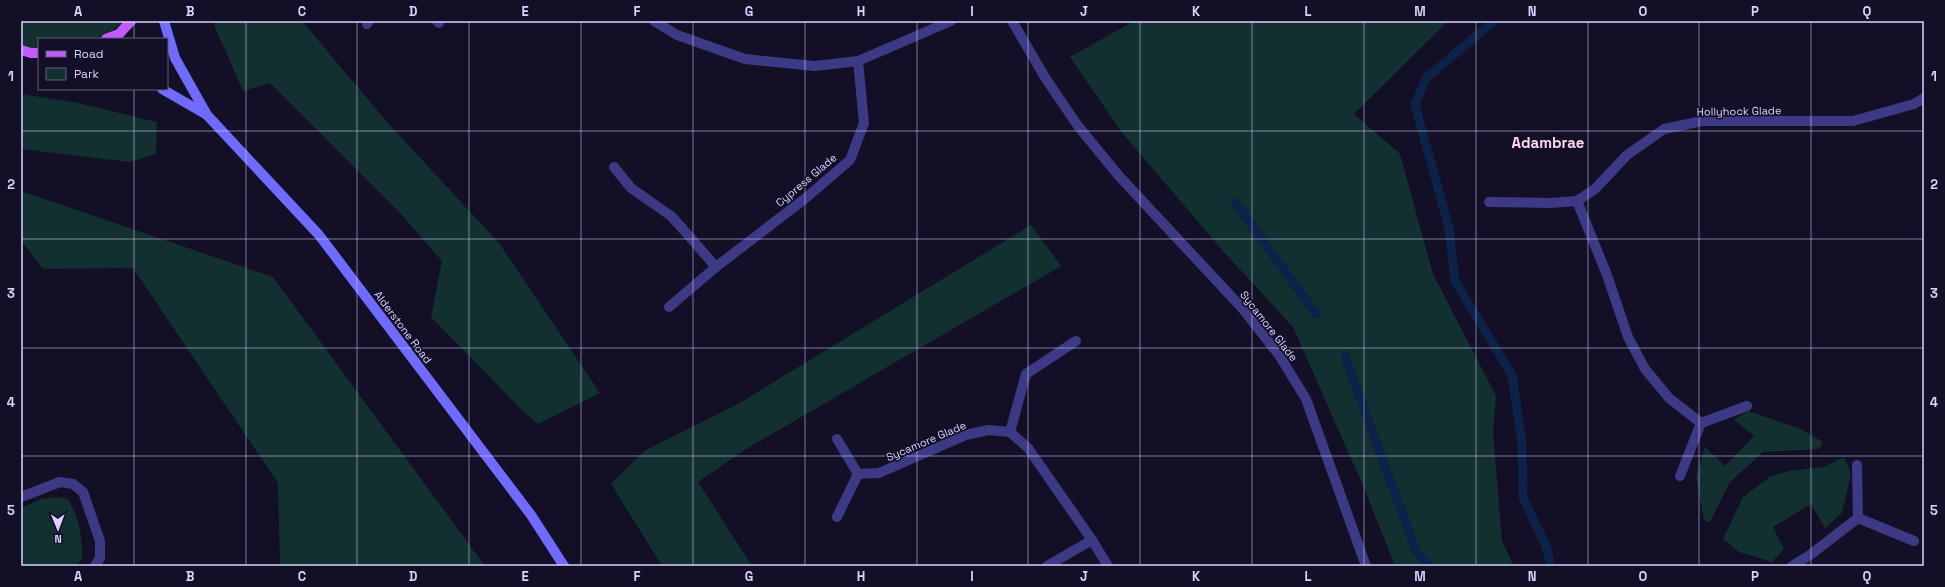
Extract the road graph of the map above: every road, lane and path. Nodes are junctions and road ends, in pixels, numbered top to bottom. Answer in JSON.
{"nodes":[{"id":1,"x":131,"y":21,"type":"edge"},
{"id":2,"x":164,"y":21,"type":"edge"},
{"id":3,"x":654,"y":21,"type":"edge"},
{"id":4,"x":951,"y":21,"type":"edge"},
{"id":5,"x":1012,"y":21,"type":"edge"},
{"id":6,"x":109,"y":38,"type":"edge"},
{"id":7,"x":21,"y":50,"type":"edge"},
{"id":8,"x":38,"y":53,"type":"edge"},
{"id":9,"x":858,"y":61,"type":"junction"},
{"id":10,"x":164,"y":90,"type":"edge"},
{"id":11,"x":1924,"y":98,"type":"edge"},
{"id":12,"x":207,"y":115,"type":"junction"},
{"id":13,"x":614,"y":167,"type":"dead end"},
{"id":14,"x":1577,"y":201,"type":"junction"},
{"id":15,"x":1489,"y":202,"type":"dead end"},
{"id":16,"x":716,"y":266,"type":"junction"},
{"id":17,"x":669,"y":307,"type":"dead end"},
{"id":18,"x":1076,"y":341,"type":"dead end"},
{"id":19,"x":1747,"y":406,"type":"dead end"},
{"id":20,"x":1702,"y":423,"type":"junction"},
{"id":21,"x":1010,"y":432,"type":"junction"},
{"id":22,"x":837,"y":439,"type":"dead end"},
{"id":23,"x":1857,"y":465,"type":"dead end"},
{"id":24,"x":858,"y":474,"type":"junction"},
{"id":25,"x":1680,"y":476,"type":"dead end"},
{"id":26,"x":21,"y":497,"type":"edge"},
{"id":27,"x":837,"y":517,"type":"dead end"},
{"id":28,"x":1858,"y":518,"type":"junction"},
{"id":29,"x":1092,"y":540,"type":"junction"},
{"id":30,"x":1914,"y":541,"type":"dead end"},
{"id":31,"x":95,"y":566,"type":"edge"},
{"id":32,"x":564,"y":566,"type":"edge"},
{"id":33,"x":1047,"y":566,"type":"edge"},
{"id":34,"x":1108,"y":566,"type":"edge"},
{"id":35,"x":1366,"y":566,"type":"edge"},
{"id":36,"x":1792,"y":566,"type":"edge"}],
"edges":[{"from":1,"to":6,"type":"main road"},
{"from":2,"to":12,"type":"street","name":"Alderstone Road"},
{"from":3,"to":9,"type":"street"},
{"from":4,"to":9,"type":"street"},
{"from":5,"to":35,"type":"street","name":"Sycamore Glade"},
{"from":7,"to":8,"type":"main road"},
{"from":9,"to":16,"type":"street","name":"Cypress Glade"},
{"from":10,"to":12,"type":"street","name":"Alderstone Road"},
{"from":11,"to":14,"type":"street","name":"Hollyhock Glade"},
{"from":12,"to":32,"type":"street","name":"Alderstone Road"},
{"from":13,"to":16,"type":"street"},
{"from":14,"to":15,"type":"street","name":"Hollyhock Glade"},
{"from":14,"to":20,"type":"street"},
{"from":16,"to":17,"type":"street","name":"Cypress Glade"},
{"from":18,"to":21,"type":"street"},
{"from":19,"to":20,"type":"street"},
{"from":20,"to":25,"type":"street"},
{"from":21,"to":24,"type":"street","name":"Sycamore Glade"},
{"from":21,"to":29,"type":"street"},
{"from":22,"to":24,"type":"street"},
{"from":23,"to":28,"type":"street"},
{"from":24,"to":27,"type":"street"},
{"from":26,"to":31,"type":"street"},
{"from":28,"to":30,"type":"street"},
{"from":28,"to":36,"type":"street"},
{"from":29,"to":33,"type":"street"},
{"from":29,"to":34,"type":"street"}]}
